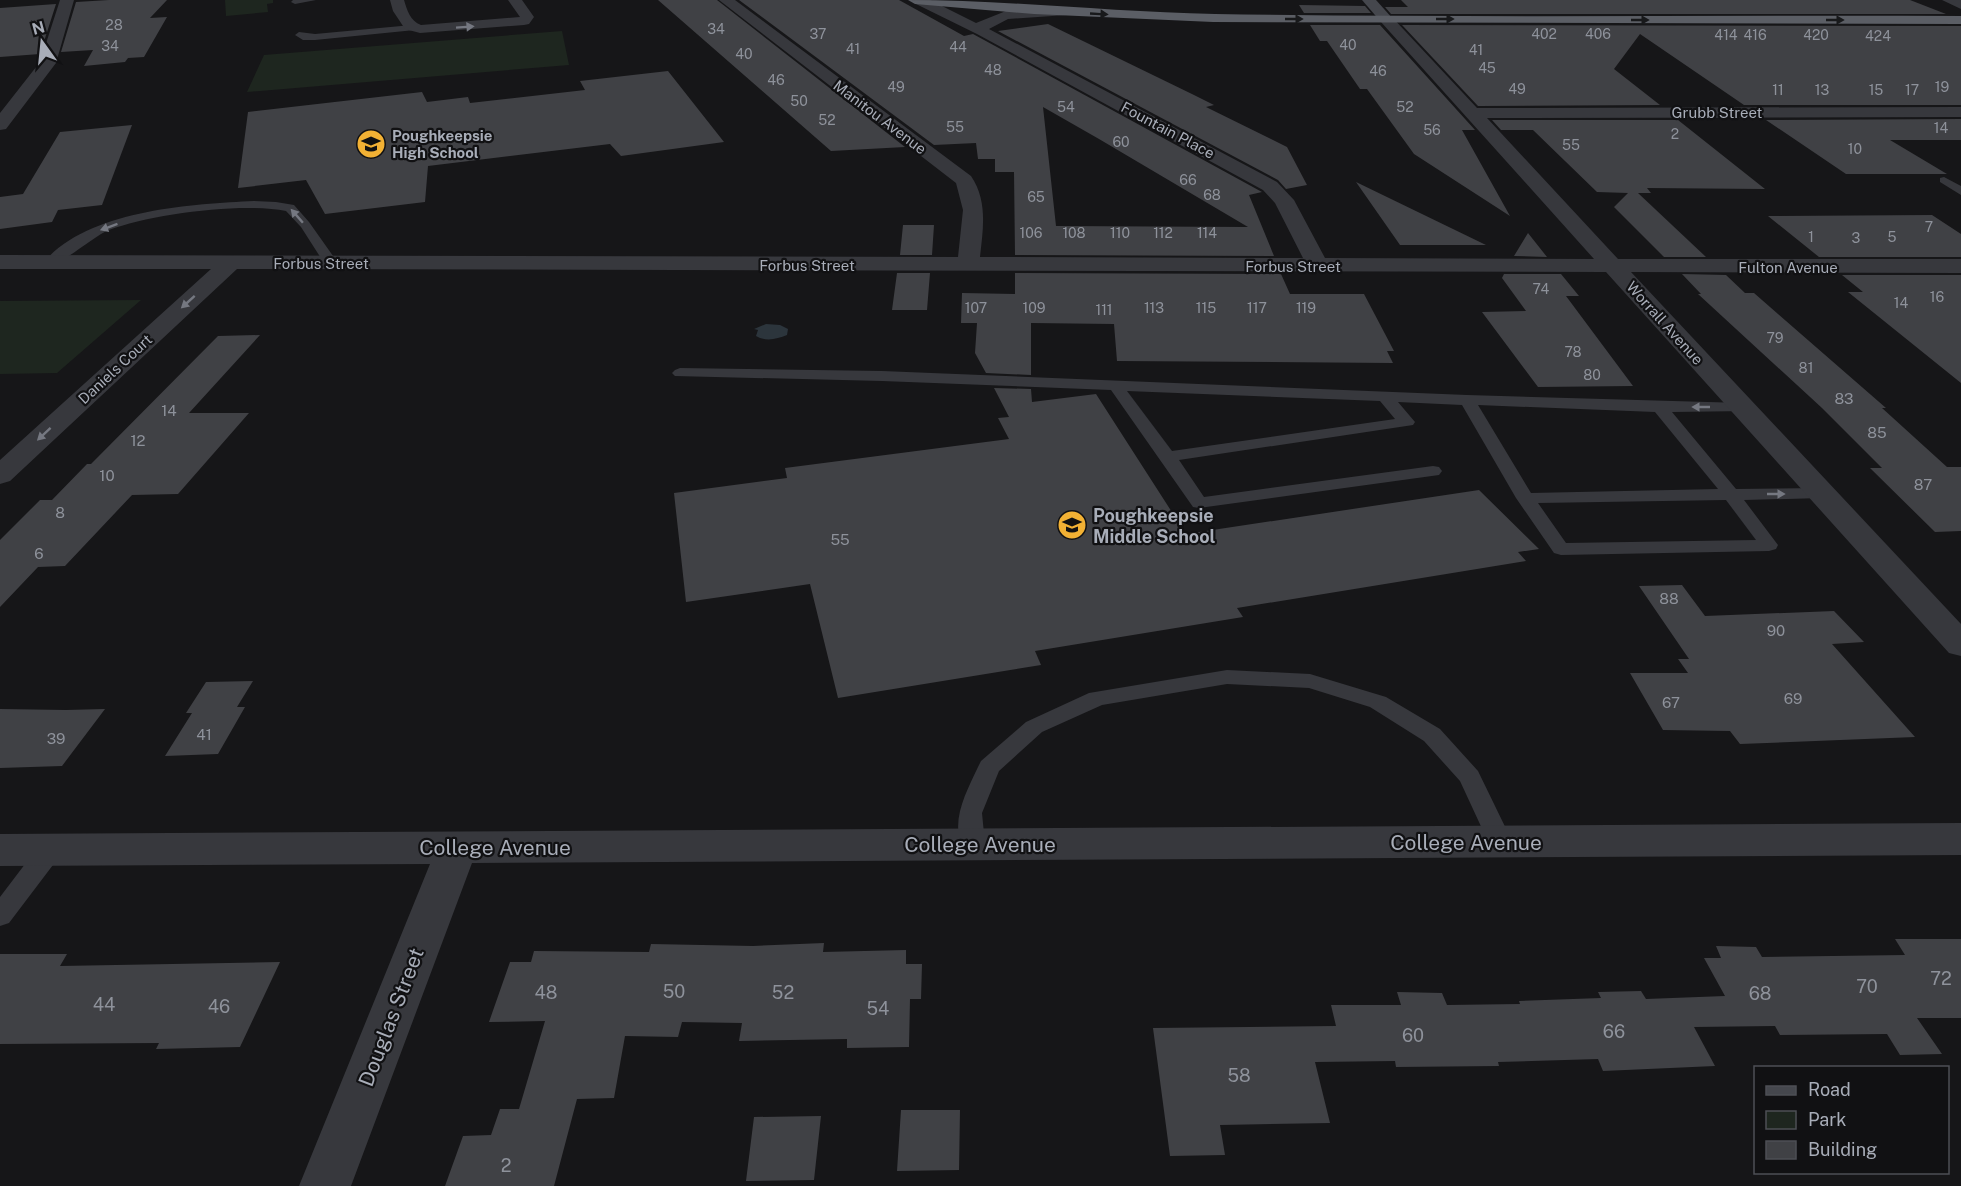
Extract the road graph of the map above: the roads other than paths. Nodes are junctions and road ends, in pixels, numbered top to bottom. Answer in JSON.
{"nodes":[{"id":1,"x":68,"y":0,"type":"edge"},
{"id":2,"x":312,"y":0,"type":"edge"},
{"id":3,"x":397,"y":0,"type":"edge"},
{"id":4,"x":516,"y":0,"type":"edge"},
{"id":5,"x":726,"y":0,"type":"edge"},
{"id":6,"x":915,"y":0,"type":"edge"},
{"id":7,"x":1369,"y":0,"type":"edge"},
{"id":8,"x":1950,"y":0,"type":"edge"},
{"id":9,"x":921,"y":1,"type":"edge"},
{"id":10,"x":295,"y":2,"type":"dead end"},
{"id":11,"x":1961,"y":5,"type":"edge"},
{"id":12,"x":1062,"y":12,"type":"junction"},
{"id":13,"x":1386,"y":19,"type":"junction"},
{"id":14,"x":1961,"y":20,"type":"edge"},
{"id":15,"x":410,"y":26,"type":"junction"},
{"id":16,"x":982,"y":31,"type":"junction"},
{"id":17,"x":299,"y":34,"type":"dead end"},
{"id":18,"x":1961,"y":112,"type":"edge"},
{"id":19,"x":1473,"y":113,"type":"junction"},
{"id":20,"x":0,"y":125,"type":"edge"},
{"id":21,"x":1944,"y":180,"type":"dead end"},
{"id":22,"x":1961,"y":191,"type":"edge"},
{"id":23,"x":0,"y":262,"type":"edge"},
{"id":24,"x":51,"y":262,"type":"junction"},
{"id":25,"x":231,"y":263,"type":"junction"},
{"id":26,"x":331,"y":263,"type":"junction"},
{"id":27,"x":968,"y":265,"type":"junction"},
{"id":28,"x":1318,"y":266,"type":"junction"},
{"id":29,"x":1961,"y":266,"type":"edge"},
{"id":30,"x":1614,"y":267,"type":"junction"},
{"id":31,"x":680,"y":373,"type":"dead end"},
{"id":32,"x":1116,"y":386,"type":"junction"},
{"id":33,"x":1384,"y":396,"type":"junction"},
{"id":34,"x":1467,"y":400,"type":"junction"},
{"id":35,"x":1660,"y":407,"type":"junction"},
{"id":36,"x":1743,"y":408,"type":"junction"},
{"id":37,"x":1168,"y":457,"type":"junction"},
{"id":38,"x":1433,"y":471,"type":"dead end"},
{"id":39,"x":0,"y":475,"type":"edge"},
{"id":40,"x":1822,"y":493,"type":"junction"},
{"id":41,"x":1731,"y":494,"type":"junction"},
{"id":42,"x":1525,"y":498,"type":"junction"},
{"id":43,"x":1961,"y":645,"type":"edge"},
{"id":44,"x":1961,"y":839,"type":"edge"},
{"id":45,"x":1500,"y":841,"type":"junction"},
{"id":46,"x":973,"y":844,"type":"junction"},
{"id":47,"x":457,"y":848,"type":"junction"},
{"id":48,"x":0,"y":850,"type":"edge"},
{"id":49,"x":50,"y":850,"type":"junction"},
{"id":50,"x":0,"y":916,"type":"edge"},
{"id":51,"x":325,"y":1186,"type":"edge"}],
"edges":[{"from":1,"to":20,"type":"street"},
{"from":2,"to":10,"type":"lane"},
{"from":3,"to":15,"type":"street"},
{"from":15,"to":4,"type":"street","one_way":true},
{"from":5,"to":27,"type":"street","name":"Manitou Avenue"},
{"from":6,"to":9,"type":"highway"},
{"from":7,"to":13,"type":"main road","name":"Worrall Avenue"},
{"from":8,"to":11,"type":"street"},
{"from":9,"to":12,"type":"highway"},
{"from":9,"to":16,"type":"street","name":"Fountain Place"},
{"from":12,"to":13,"type":"highway","one_way":true},
{"from":12,"to":16,"type":"street"},
{"from":13,"to":14,"type":"highway","one_way":true},
{"from":13,"to":19,"type":"street","name":"Worrall Avenue"},
{"from":15,"to":17,"type":"lane"},
{"from":16,"to":28,"type":"street","name":"Fountain Place"},
{"from":18,"to":19,"type":"street","name":"Grubb Street"},
{"from":19,"to":30,"type":"street","name":"Worrall Avenue"},
{"from":21,"to":22,"type":"lane"},
{"from":23,"to":24,"type":"street","name":"Forbus Street"},
{"from":24,"to":25,"type":"street","name":"Forbus Street"},
{"from":26,"to":24,"type":"lane","one_way":true},
{"from":25,"to":26,"type":"street","name":"Forbus Street"},
{"from":25,"to":39,"type":"street","name":"Daniels Court","one_way":true},
{"from":26,"to":27,"type":"street","name":"Forbus Street"},
{"from":27,"to":28,"type":"street","name":"Forbus Street"},
{"from":28,"to":30,"type":"street","name":"Forbus Street"},
{"from":29,"to":30,"type":"street","name":"Fulton Avenue"},
{"from":30,"to":36,"type":"street","name":"Worrall Avenue"},
{"from":31,"to":32,"type":"lane"},
{"from":32,"to":33,"type":"lane"},
{"from":32,"to":37,"type":"lane"},
{"from":33,"to":34,"type":"lane"},
{"from":33,"to":37,"type":"lane"},
{"from":34,"to":35,"type":"lane"},
{"from":34,"to":42,"type":"lane"},
{"from":36,"to":35,"type":"lane","one_way":true},
{"from":35,"to":41,"type":"lane"},
{"from":36,"to":40,"type":"street","name":"Worrall Avenue"},
{"from":37,"to":38,"type":"lane"},
{"from":41,"to":40,"type":"lane","one_way":true},
{"from":40,"to":43,"type":"street","name":"Worrall Avenue"},
{"from":41,"to":42,"type":"lane"},
{"from":41,"to":42,"type":"lane"},
{"from":44,"to":45,"type":"street","name":"College Avenue"},
{"from":45,"to":46,"type":"street","name":"College Avenue"},
{"from":45,"to":46,"type":"lane"},
{"from":46,"to":47,"type":"street","name":"College Avenue"},
{"from":47,"to":49,"type":"street","name":"College Avenue"},
{"from":47,"to":51,"type":"street","name":"Douglas Street"},
{"from":48,"to":49,"type":"street","name":"College Avenue"},
{"from":49,"to":50,"type":"lane"}]}
